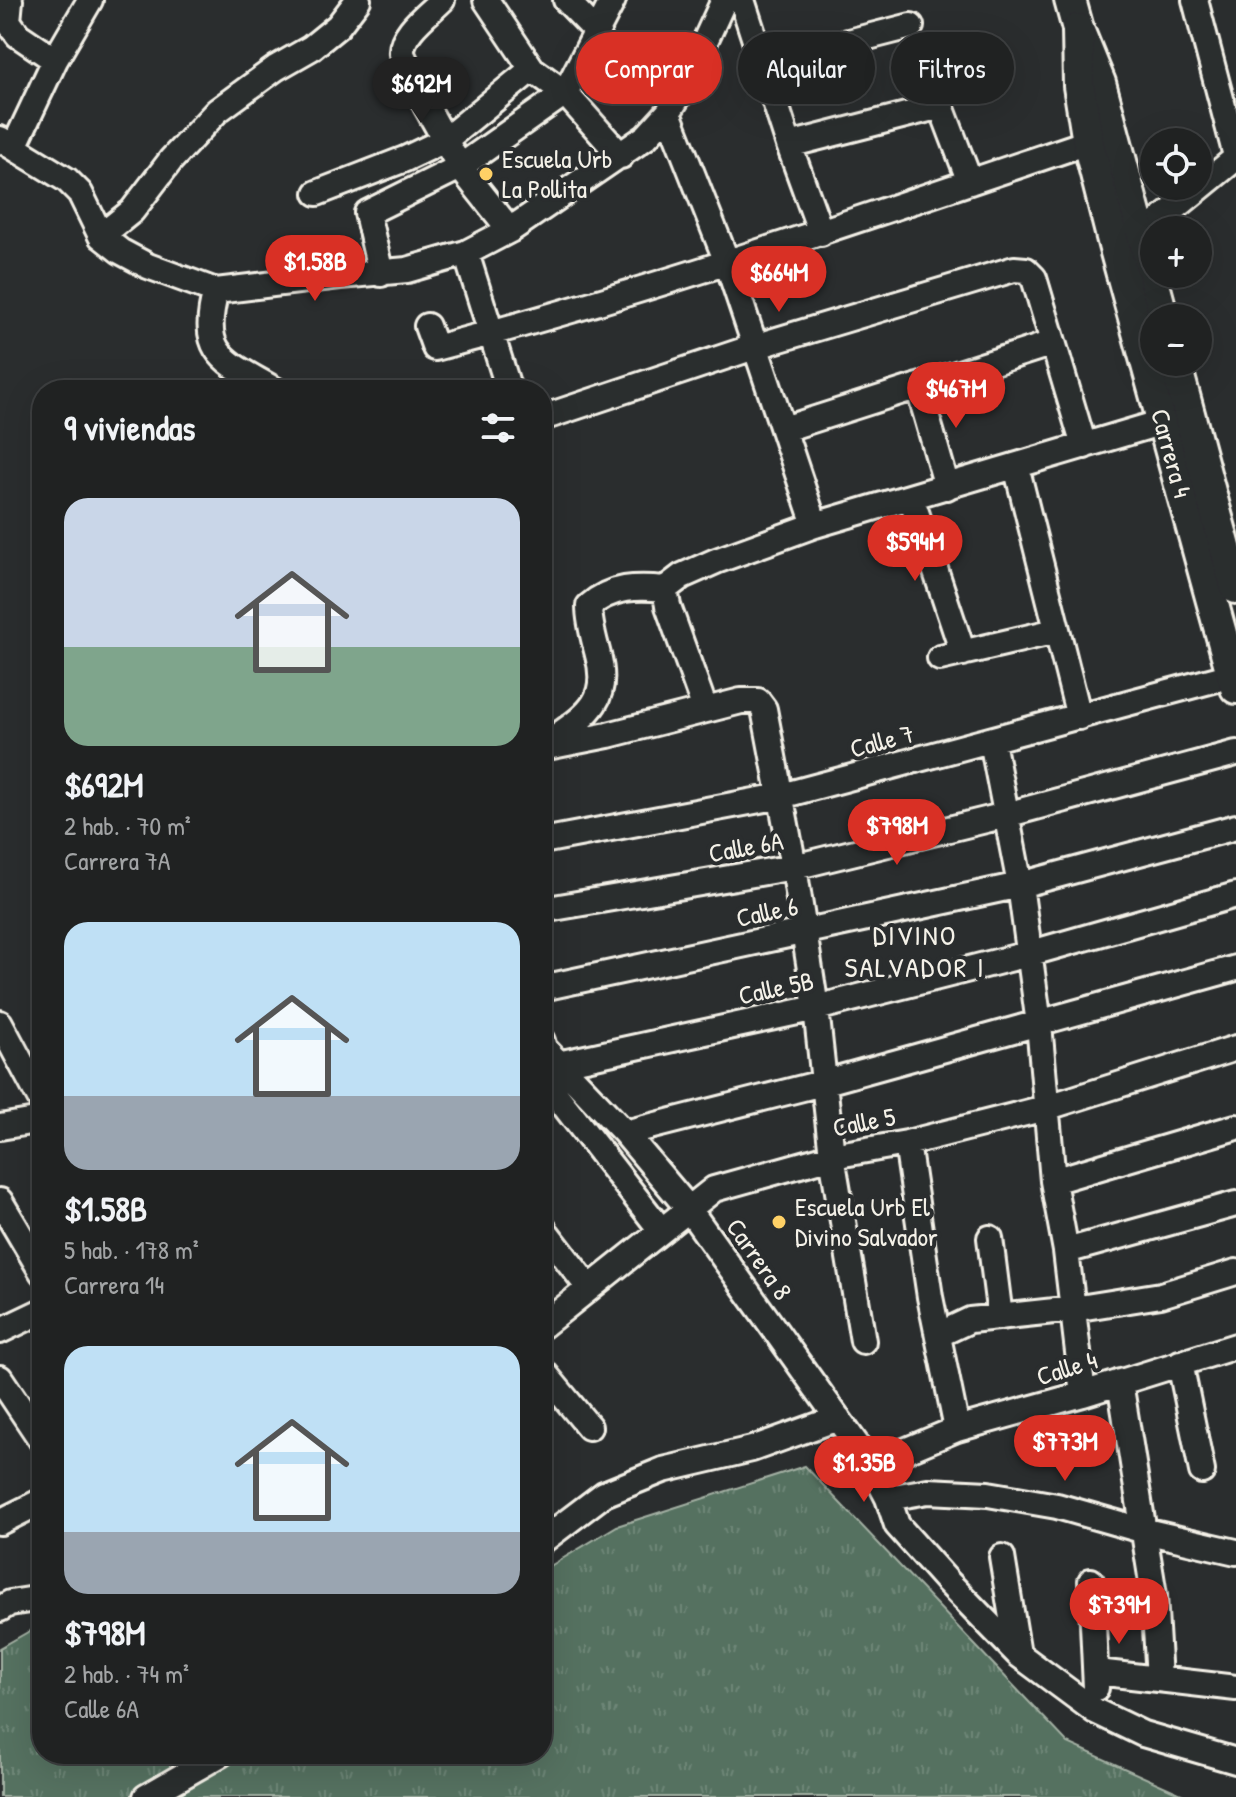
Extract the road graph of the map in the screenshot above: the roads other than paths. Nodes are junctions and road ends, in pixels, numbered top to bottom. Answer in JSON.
{"nodes":[{"id":1,"x":90,"y":0,"type":"edge"},
{"id":2,"x":358,"y":0,"type":"edge"},
{"id":3,"x":442,"y":0,"type":"edge"},
{"id":4,"x":486,"y":0,"type":"edge"},
{"id":5,"x":566,"y":0,"type":"edge"},
{"id":6,"x":613,"y":0,"type":"edge"},
{"id":7,"x":724,"y":0,"type":"edge"},
{"id":8,"x":742,"y":0,"type":"edge"},
{"id":9,"x":1070,"y":0,"type":"edge"},
{"id":10,"x":1195,"y":0,"type":"edge"},
{"id":11,"x":9,"y":11,"type":"edge"},
{"id":12,"x":911,"y":26,"type":"dead end"},
{"id":13,"x":1078,"y":29,"type":"junction"},
{"id":14,"x":597,"y":32,"type":"joint"},
{"id":15,"x":752,"y":32,"type":"edge"},
{"id":16,"x":875,"y":35,"type":"edge"},
{"id":17,"x":55,"y":60,"type":"junction"},
{"id":18,"x":532,"y":69,"type":"junction"},
{"id":19,"x":576,"y":72,"type":"edge"},
{"id":20,"x":565,"y":93,"type":"junction"},
{"id":21,"x":775,"y":104,"type":"edge"},
{"id":22,"x":668,"y":113,"type":"junction"},
{"id":23,"x":445,"y":140,"type":"junction"},
{"id":24,"x":1088,"y":142,"type":"junction"},
{"id":25,"x":7,"y":143,"type":"edge"},
{"id":26,"x":789,"y":145,"type":"junction"},
{"id":27,"x":621,"y":156,"type":"junction"},
{"id":28,"x":1236,"y":157,"type":"edge"},
{"id":29,"x":460,"y":167,"type":"junction"},
{"id":30,"x":970,"y":182,"type":"junction"},
{"id":31,"x":317,"y":193,"type":"dead end"},
{"id":32,"x":1165,"y":216,"type":"edge"},
{"id":33,"x":510,"y":230,"type":"junction"},
{"id":34,"x":1140,"y":232,"type":"edge"},
{"id":35,"x":821,"y":233,"type":"junction"},
{"id":36,"x":101,"y":236,"type":"junction"},
{"id":37,"x":466,"y":253,"type":"junction"},
{"id":38,"x":727,"y":262,"type":"junction"},
{"id":39,"x":381,"y":274,"type":"junction"},
{"id":40,"x":216,"y":291,"type":"junction"},
{"id":41,"x":427,"y":326,"type":"dead end"},
{"id":42,"x":492,"y":333,"type":"junction"},
{"id":43,"x":1053,"y":343,"type":"junction"},
{"id":44,"x":757,"y":346,"type":"junction"},
{"id":45,"x":1179,"y":376,"type":"edge"},
{"id":46,"x":258,"y":380,"type":"edge"},
{"id":47,"x":506,"y":380,"type":"edge"},
{"id":48,"x":918,"y":386,"type":"junction"},
{"id":49,"x":552,"y":415,"type":"edge"},
{"id":50,"x":1163,"y":422,"type":"junction"},
{"id":51,"x":784,"y":429,"type":"junction"},
{"id":52,"x":1084,"y":446,"type":"junction"},
{"id":53,"x":1016,"y":466,"type":"junction"},
{"id":54,"x":947,"y":487,"type":"junction"},
{"id":55,"x":911,"y":497,"type":"junction"},
{"id":56,"x":815,"y":525,"type":"junction"},
{"id":57,"x":1236,"y":588,"type":"edge"},
{"id":58,"x":665,"y":589,"type":"junction"},
{"id":59,"x":1056,"y":631,"type":"junction"},
{"id":60,"x":1234,"y":682,"type":"edge"},
{"id":61,"x":705,"y":709,"type":"junction"},
{"id":62,"x":1079,"y":717,"type":"junction"},
{"id":63,"x":552,"y":740,"type":"edge"},
{"id":64,"x":992,"y":741,"type":"junction"},
{"id":65,"x":552,"y":746,"type":"edge"},
{"id":66,"x":1236,"y":753,"type":"edge"},
{"id":67,"x":781,"y":796,"type":"junction"},
{"id":68,"x":1006,"y":815,"type":"junction"},
{"id":69,"x":1236,"y":827,"type":"edge"},
{"id":70,"x":552,"y":839,"type":"edge"},
{"id":71,"x":794,"y":867,"type":"junction"},
{"id":72,"x":1020,"y":885,"type":"junction"},
{"id":73,"x":1236,"y":895,"type":"edge"},
{"id":74,"x":552,"y":908,"type":"edge"},
{"id":75,"x":803,"y":934,"type":"junction"},
{"id":76,"x":1028,"y":954,"type":"junction"},
{"id":77,"x":1236,"y":968,"type":"edge"},
{"id":78,"x":552,"y":986,"type":"edge"},
{"id":79,"x":816,"y":1008,"type":"junction"},
{"id":80,"x":0,"y":1023,"type":"edge"},
{"id":81,"x":1039,"y":1024,"type":"junction"},
{"id":82,"x":1236,"y":1048,"type":"edge"},
{"id":83,"x":552,"y":1055,"type":"edge"},
{"id":84,"x":552,"y":1062,"type":"edge"},
{"id":85,"x":552,"y":1065,"type":"edge"},
{"id":86,"x":826,"y":1082,"type":"junction"},
{"id":87,"x":32,"y":1083,"type":"edge"},
{"id":88,"x":1045,"y":1108,"type":"junction"},
{"id":89,"x":32,"y":1122,"type":"edge"},
{"id":90,"x":0,"y":1127,"type":"edge"},
{"id":91,"x":1236,"y":1127,"type":"edge"},
{"id":92,"x":625,"y":1133,"type":"junction"},
{"id":93,"x":907,"y":1143,"type":"junction"},
{"id":94,"x":832,"y":1156,"type":"junction"},
{"id":95,"x":1053,"y":1181,"type":"junction"},
{"id":96,"x":0,"y":1201,"type":"edge"},
{"id":97,"x":1236,"y":1204,"type":"edge"},
{"id":98,"x":688,"y":1208,"type":"junction"},
{"id":99,"x":661,"y":1230,"type":"junction"},
{"id":100,"x":990,"y":1238,"type":"dead end"},
{"id":101,"x":552,"y":1240,"type":"edge"},
{"id":102,"x":1066,"y":1251,"type":"junction"},
{"id":103,"x":32,"y":1255,"type":"edge"},
{"id":104,"x":1236,"y":1272,"type":"edge"},
{"id":105,"x":589,"y":1288,"type":"junction"},
{"id":106,"x":1073,"y":1309,"type":"junction"},
{"id":107,"x":32,"y":1316,"type":"edge"},
{"id":108,"x":1000,"y":1317,"type":"junction"},
{"id":109,"x":552,"y":1318,"type":"edge"},
{"id":110,"x":0,"y":1331,"type":"edge"},
{"id":111,"x":938,"y":1335,"type":"junction"},
{"id":112,"x":863,"y":1341,"type":"dead end"},
{"id":113,"x":1236,"y":1346,"type":"edge"},
{"id":114,"x":1180,"y":1363,"type":"junction"},
{"id":115,"x":0,"y":1378,"type":"edge"},
{"id":116,"x":552,"y":1382,"type":"edge"},
{"id":117,"x":1120,"y":1382,"type":"junction"},
{"id":118,"x":1083,"y":1394,"type":"junction"},
{"id":119,"x":838,"y":1418,"type":"junction"},
{"id":120,"x":32,"y":1426,"type":"edge"},
{"id":121,"x":589,"y":1427,"type":"dead end"},
{"id":122,"x":957,"y":1429,"type":"junction"},
{"id":123,"x":871,"y":1465,"type":"junction"},
{"id":124,"x":1202,"y":1471,"type":"dead end"},
{"id":125,"x":888,"y":1498,"type":"junction"},
{"id":126,"x":32,"y":1506,"type":"edge"},
{"id":127,"x":0,"y":1522,"type":"edge"},
{"id":128,"x":1145,"y":1531,"type":"junction"},
{"id":129,"x":552,"y":1533,"type":"edge"},
{"id":130,"x":1236,"y":1552,"type":"edge"},
{"id":131,"x":1002,"y":1557,"type":"dead end"},
{"id":132,"x":1091,"y":1581,"type":"dead end"},
{"id":133,"x":32,"y":1600,"type":"edge"},
{"id":134,"x":0,"y":1609,"type":"edge"},
{"id":135,"x":1018,"y":1654,"type":"junction"},
{"id":136,"x":1097,"y":1672,"type":"junction"},
{"id":137,"x":1159,"y":1679,"type":"junction"},
{"id":138,"x":1236,"y":1688,"type":"edge"},
{"id":139,"x":1095,"y":1711,"type":"junction"},
{"id":140,"x":1236,"y":1761,"type":"edge"},
{"id":141,"x":204,"y":1764,"type":"edge"},
{"id":142,"x":146,"y":1797,"type":"edge"}],
"edges":[{"from":1,"to":17,"type":"street"},
{"from":2,"to":36,"type":"street"},
{"from":3,"to":23,"type":"street"},
{"from":4,"to":18,"type":"street"},
{"from":5,"to":14,"type":"street"},
{"from":6,"to":14,"type":"street"},
{"from":7,"to":22,"type":"street"},
{"from":8,"to":15,"type":"street"},
{"from":9,"to":13,"type":"main road","name":"Carrera 4"},
{"from":10,"to":28,"type":"street"},
{"from":11,"to":17,"type":"street"},
{"from":12,"to":16,"type":"street"},
{"from":13,"to":24,"type":"main road","name":"Carrera 4"},
{"from":13,"to":34,"type":"main road","name":"Carrera 4"},
{"from":17,"to":25,"type":"street"},
{"from":18,"to":20,"type":"street"},
{"from":18,"to":23,"type":"street"},
{"from":19,"to":20,"type":"street"},
{"from":20,"to":27,"type":"street"},
{"from":20,"to":29,"type":"street"},
{"from":21,"to":26,"type":"street"},
{"from":22,"to":27,"type":"street"},
{"from":22,"to":38,"type":"street"},
{"from":23,"to":29,"type":"street"},
{"from":23,"to":31,"type":"street"},
{"from":24,"to":30,"type":"street"},
{"from":24,"to":50,"type":"main road","name":"Carrera 4"},
{"from":25,"to":36,"type":"street"},
{"from":26,"to":30,"type":"street"},
{"from":26,"to":35,"type":"street"},
{"from":27,"to":33,"type":"street"},
{"from":28,"to":32,"type":"street"},
{"from":29,"to":33,"type":"street"},
{"from":29,"to":39,"type":"street"},
{"from":30,"to":35,"type":"street"},
{"from":33,"to":37,"type":"street"},
{"from":35,"to":38,"type":"street"},
{"from":36,"to":40,"type":"street"},
{"from":37,"to":39,"type":"street"},
{"from":37,"to":42,"type":"street"},
{"from":38,"to":42,"type":"street"},
{"from":38,"to":44,"type":"street"},
{"from":39,"to":40,"type":"street"},
{"from":40,"to":46,"type":"street"},
{"from":41,"to":42,"type":"street"},
{"from":42,"to":47,"type":"street"},
{"from":43,"to":44,"type":"street"},
{"from":43,"to":48,"type":"street"},
{"from":43,"to":52,"type":"street"},
{"from":44,"to":49,"type":"street"},
{"from":44,"to":51,"type":"street"},
{"from":45,"to":57,"type":"main road","name":"Carrera 4"},
{"from":48,"to":51,"type":"street"},
{"from":48,"to":54,"type":"street"},
{"from":50,"to":52,"type":"street"},
{"from":50,"to":60,"type":"main road","name":"Carrera 4"},
{"from":51,"to":56,"type":"street"},
{"from":52,"to":53,"type":"street"},
{"from":53,"to":54,"type":"street"},
{"from":53,"to":59,"type":"street"},
{"from":54,"to":55,"type":"street"},
{"from":55,"to":56,"type":"street"},
{"from":55,"to":59,"type":"street"},
{"from":56,"to":58,"type":"street"},
{"from":58,"to":61,"type":"street"},
{"from":58,"to":63,"type":"street"},
{"from":59,"to":62,"type":"street"},
{"from":60,"to":62,"type":"street","name":"Calle 7"},
{"from":61,"to":65,"type":"street"},
{"from":61,"to":67,"type":"street"},
{"from":62,"to":64,"type":"street","name":"Calle 7"},
{"from":64,"to":67,"type":"street","name":"Calle 7"},
{"from":64,"to":68,"type":"street"},
{"from":66,"to":68,"type":"street","name":"Calle 6A"},
{"from":67,"to":70,"type":"street","name":"Calle 7"},
{"from":67,"to":71,"type":"street"},
{"from":68,"to":71,"type":"street","name":"Calle 6A"},
{"from":68,"to":72,"type":"street"},
{"from":69,"to":72,"type":"street","name":"Calle 6"},
{"from":71,"to":74,"type":"street","name":"Calle 6A"},
{"from":71,"to":75,"type":"street"},
{"from":72,"to":75,"type":"street","name":"Calle 6"},
{"from":72,"to":76,"type":"street"},
{"from":73,"to":76,"type":"street","name":"Calle 5B"},
{"from":75,"to":78,"type":"street","name":"Calle 6"},
{"from":75,"to":79,"type":"street"},
{"from":76,"to":79,"type":"street","name":"Calle 5B"},
{"from":76,"to":81,"type":"street"},
{"from":77,"to":81,"type":"street"},
{"from":79,"to":83,"type":"street","name":"Calle 5B"},
{"from":79,"to":86,"type":"street"},
{"from":80,"to":87,"type":"street"},
{"from":81,"to":86,"type":"street"},
{"from":81,"to":88,"type":"street"},
{"from":82,"to":88,"type":"street","name":"Calle 5"},
{"from":84,"to":92,"type":"street","name":"Carrera 8"},
{"from":85,"to":99,"type":"street"},
{"from":86,"to":92,"type":"street"},
{"from":86,"to":94,"type":"street"},
{"from":88,"to":93,"type":"street","name":"Calle 5"},
{"from":88,"to":95,"type":"street"},
{"from":89,"to":90,"type":"street"},
{"from":91,"to":95,"type":"street"},
{"from":92,"to":98,"type":"street","name":"Carrera 8"},
{"from":93,"to":94,"type":"street","name":"Calle 5"},
{"from":93,"to":111,"type":"street"},
{"from":94,"to":98,"type":"street","name":"Calle 5"},
{"from":94,"to":112,"type":"street"},
{"from":95,"to":102,"type":"street"},
{"from":96,"to":103,"type":"street"},
{"from":97,"to":102,"type":"street"},
{"from":98,"to":99,"type":"street","name":"Calle 5"},
{"from":98,"to":119,"type":"street","name":"Carrera 8"},
{"from":99,"to":105,"type":"street","name":"Calle 5"},
{"from":100,"to":108,"type":"street"},
{"from":101,"to":105,"type":"street"},
{"from":102,"to":106,"type":"street"},
{"from":104,"to":106,"type":"street"},
{"from":105,"to":109,"type":"street","name":"Calle 5"},
{"from":106,"to":108,"type":"street"},
{"from":106,"to":118,"type":"street"},
{"from":107,"to":110,"type":"street"},
{"from":108,"to":111,"type":"street"},
{"from":111,"to":122,"type":"street"},
{"from":113,"to":114,"type":"street","name":"Calle 4"},
{"from":114,"to":117,"type":"street","name":"Calle 4"},
{"from":114,"to":124,"type":"street"},
{"from":115,"to":120,"type":"street"},
{"from":116,"to":121,"type":"street"},
{"from":117,"to":118,"type":"street","name":"Calle 4"},
{"from":117,"to":128,"type":"street"},
{"from":118,"to":122,"type":"street","name":"Calle 4"},
{"from":119,"to":123,"type":"street","name":"Carrera 8"},
{"from":119,"to":129,"type":"street"},
{"from":122,"to":123,"type":"street","name":"Calle 4"},
{"from":123,"to":125,"type":"street","name":"Carrera 8"},
{"from":125,"to":128,"type":"street"},
{"from":125,"to":135,"type":"street","name":"Carrera 8"},
{"from":126,"to":127,"type":"street"},
{"from":128,"to":130,"type":"street"},
{"from":128,"to":137,"type":"street"},
{"from":131,"to":135,"type":"street"},
{"from":132,"to":136,"type":"street"},
{"from":133,"to":134,"type":"street"},
{"from":135,"to":139,"type":"street"},
{"from":136,"to":137,"type":"street"},
{"from":136,"to":139,"type":"street"},
{"from":137,"to":138,"type":"street"},
{"from":139,"to":140,"type":"street"},
{"from":141,"to":142,"type":"street"}]}
